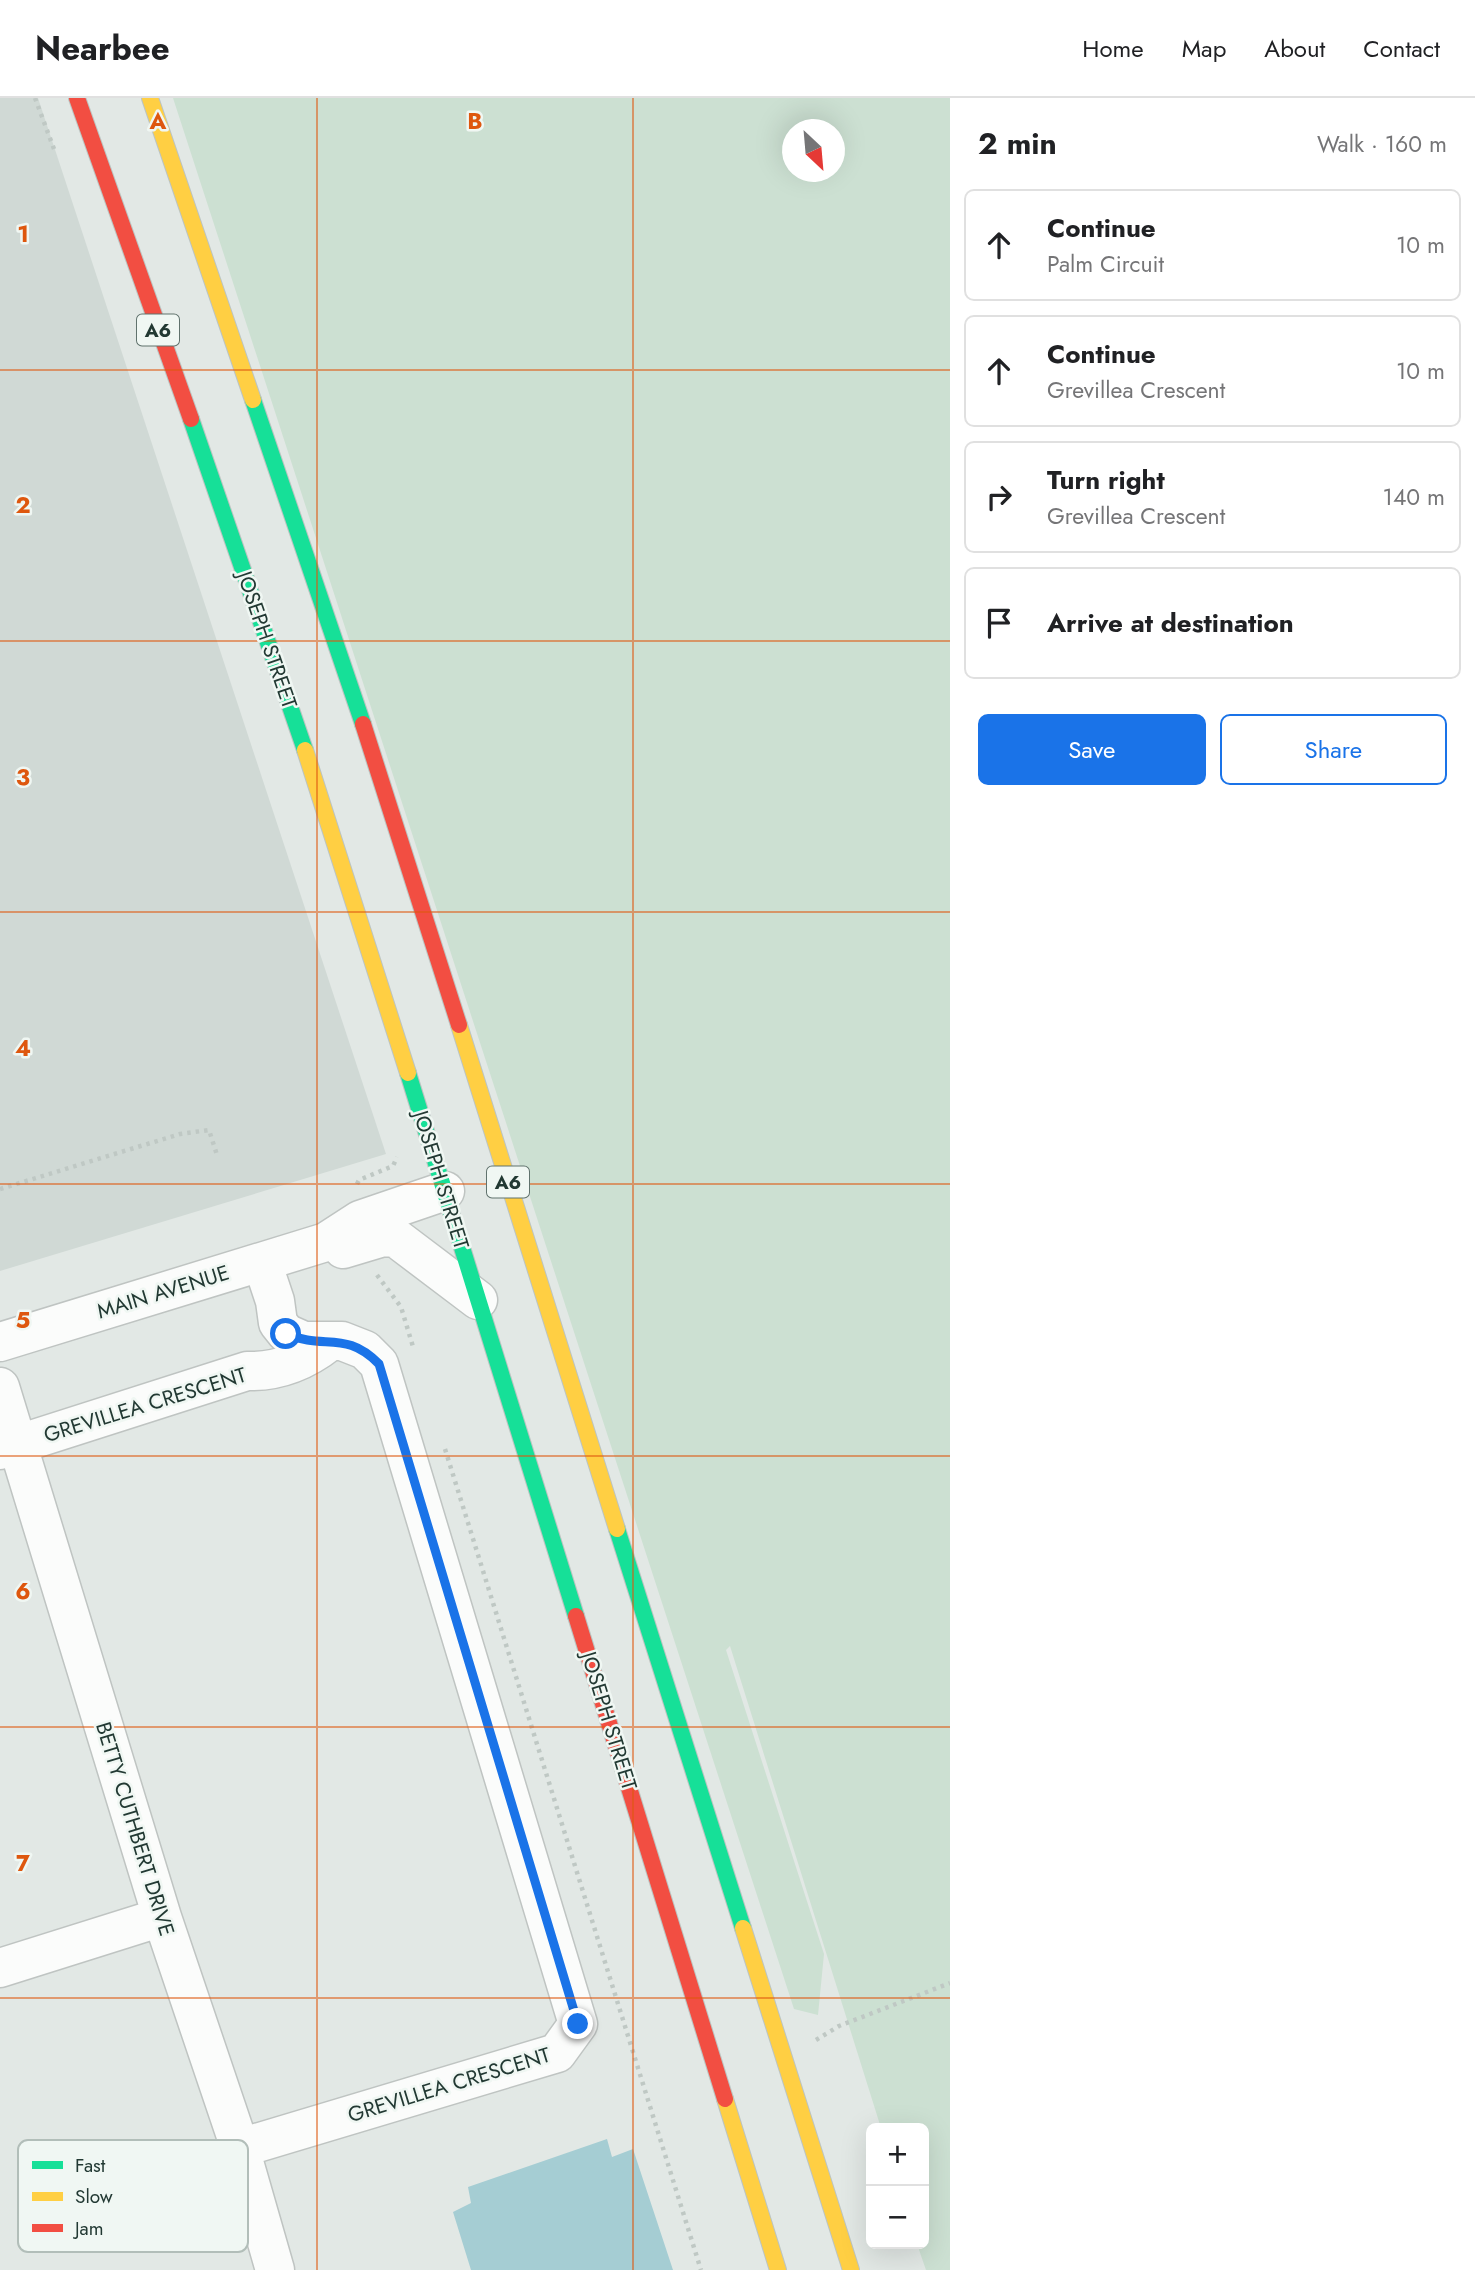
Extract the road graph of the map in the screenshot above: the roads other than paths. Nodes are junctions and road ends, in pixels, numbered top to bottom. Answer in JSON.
{"nodes":[{"id":1,"x":77,"y":98,"type":"edge"},
{"id":2,"x":150,"y":98,"type":"edge"},
{"id":3,"x":445,"y":1191,"type":"junction"},
{"id":4,"x":326,"y":1242,"type":"junction"},
{"id":5,"x":262,"y":1262,"type":"junction"},
{"id":6,"x":478,"y":1300,"type":"junction"},
{"id":7,"x":278,"y":1323,"type":"junction"},
{"id":8,"x":0,"y":1342,"type":"edge"},
{"id":9,"x":329,"y":1342,"type":"junction"},
{"id":10,"x":247,"y":1371,"type":"junction"},
{"id":11,"x":0,"y":1387,"type":"edge"},
{"id":12,"x":9,"y":1448,"type":"edge"},
{"id":13,"x":162,"y":1917,"type":"junction"},
{"id":14,"x":0,"y":1968,"type":"edge"},
{"id":15,"x":237,"y":2140,"type":"edge"},
{"id":16,"x":248,"y":2146,"type":"edge"},
{"id":17,"x":248,"y":2176,"type":"edge"},
{"id":18,"x":275,"y":2270,"type":"edge"},
{"id":19,"x":778,"y":2270,"type":"edge"},
{"id":20,"x":851,"y":2270,"type":"edge"}],
"edges":[{"from":1,"to":3,"type":"highway","name":"JOSEPH STREET","number":"A6"},
{"from":2,"to":20,"type":"highway","number":"A6"},
{"from":3,"to":4,"type":"street","name":"MAIN AVENUE"},
{"from":3,"to":6,"type":"highway","name":"JOSEPH STREET","number":"A6"},
{"from":4,"to":5,"type":"street","name":"MAIN AVENUE"},
{"from":4,"to":6,"type":"street","name":"MAIN AVENUE"},
{"from":5,"to":7,"type":"street"},
{"from":5,"to":8,"type":"street","name":"MAIN AVENUE"},
{"from":6,"to":19,"type":"highway","name":"JOSEPH STREET","number":"A6"},
{"from":7,"to":9,"type":"street"},
{"from":7,"to":10,"type":"street"},
{"from":9,"to":10,"type":"street","name":"GREVILLEA CRESCENT"},
{"from":9,"to":16,"type":"street","name":"GREVILLEA CRESCENT"},
{"from":10,"to":12,"type":"street","name":"GREVILLEA CRESCENT"},
{"from":11,"to":12,"type":"street","name":"BETTY CUTHBERT DRIVE"},
{"from":12,"to":13,"type":"street","name":"BETTY CUTHBERT DRIVE"},
{"from":13,"to":14,"type":"street"},
{"from":13,"to":15,"type":"street","name":"BETTY CUTHBERT DRIVE"},
{"from":17,"to":18,"type":"street","name":"BETTY CUTHBERT DRIVE"}]}
